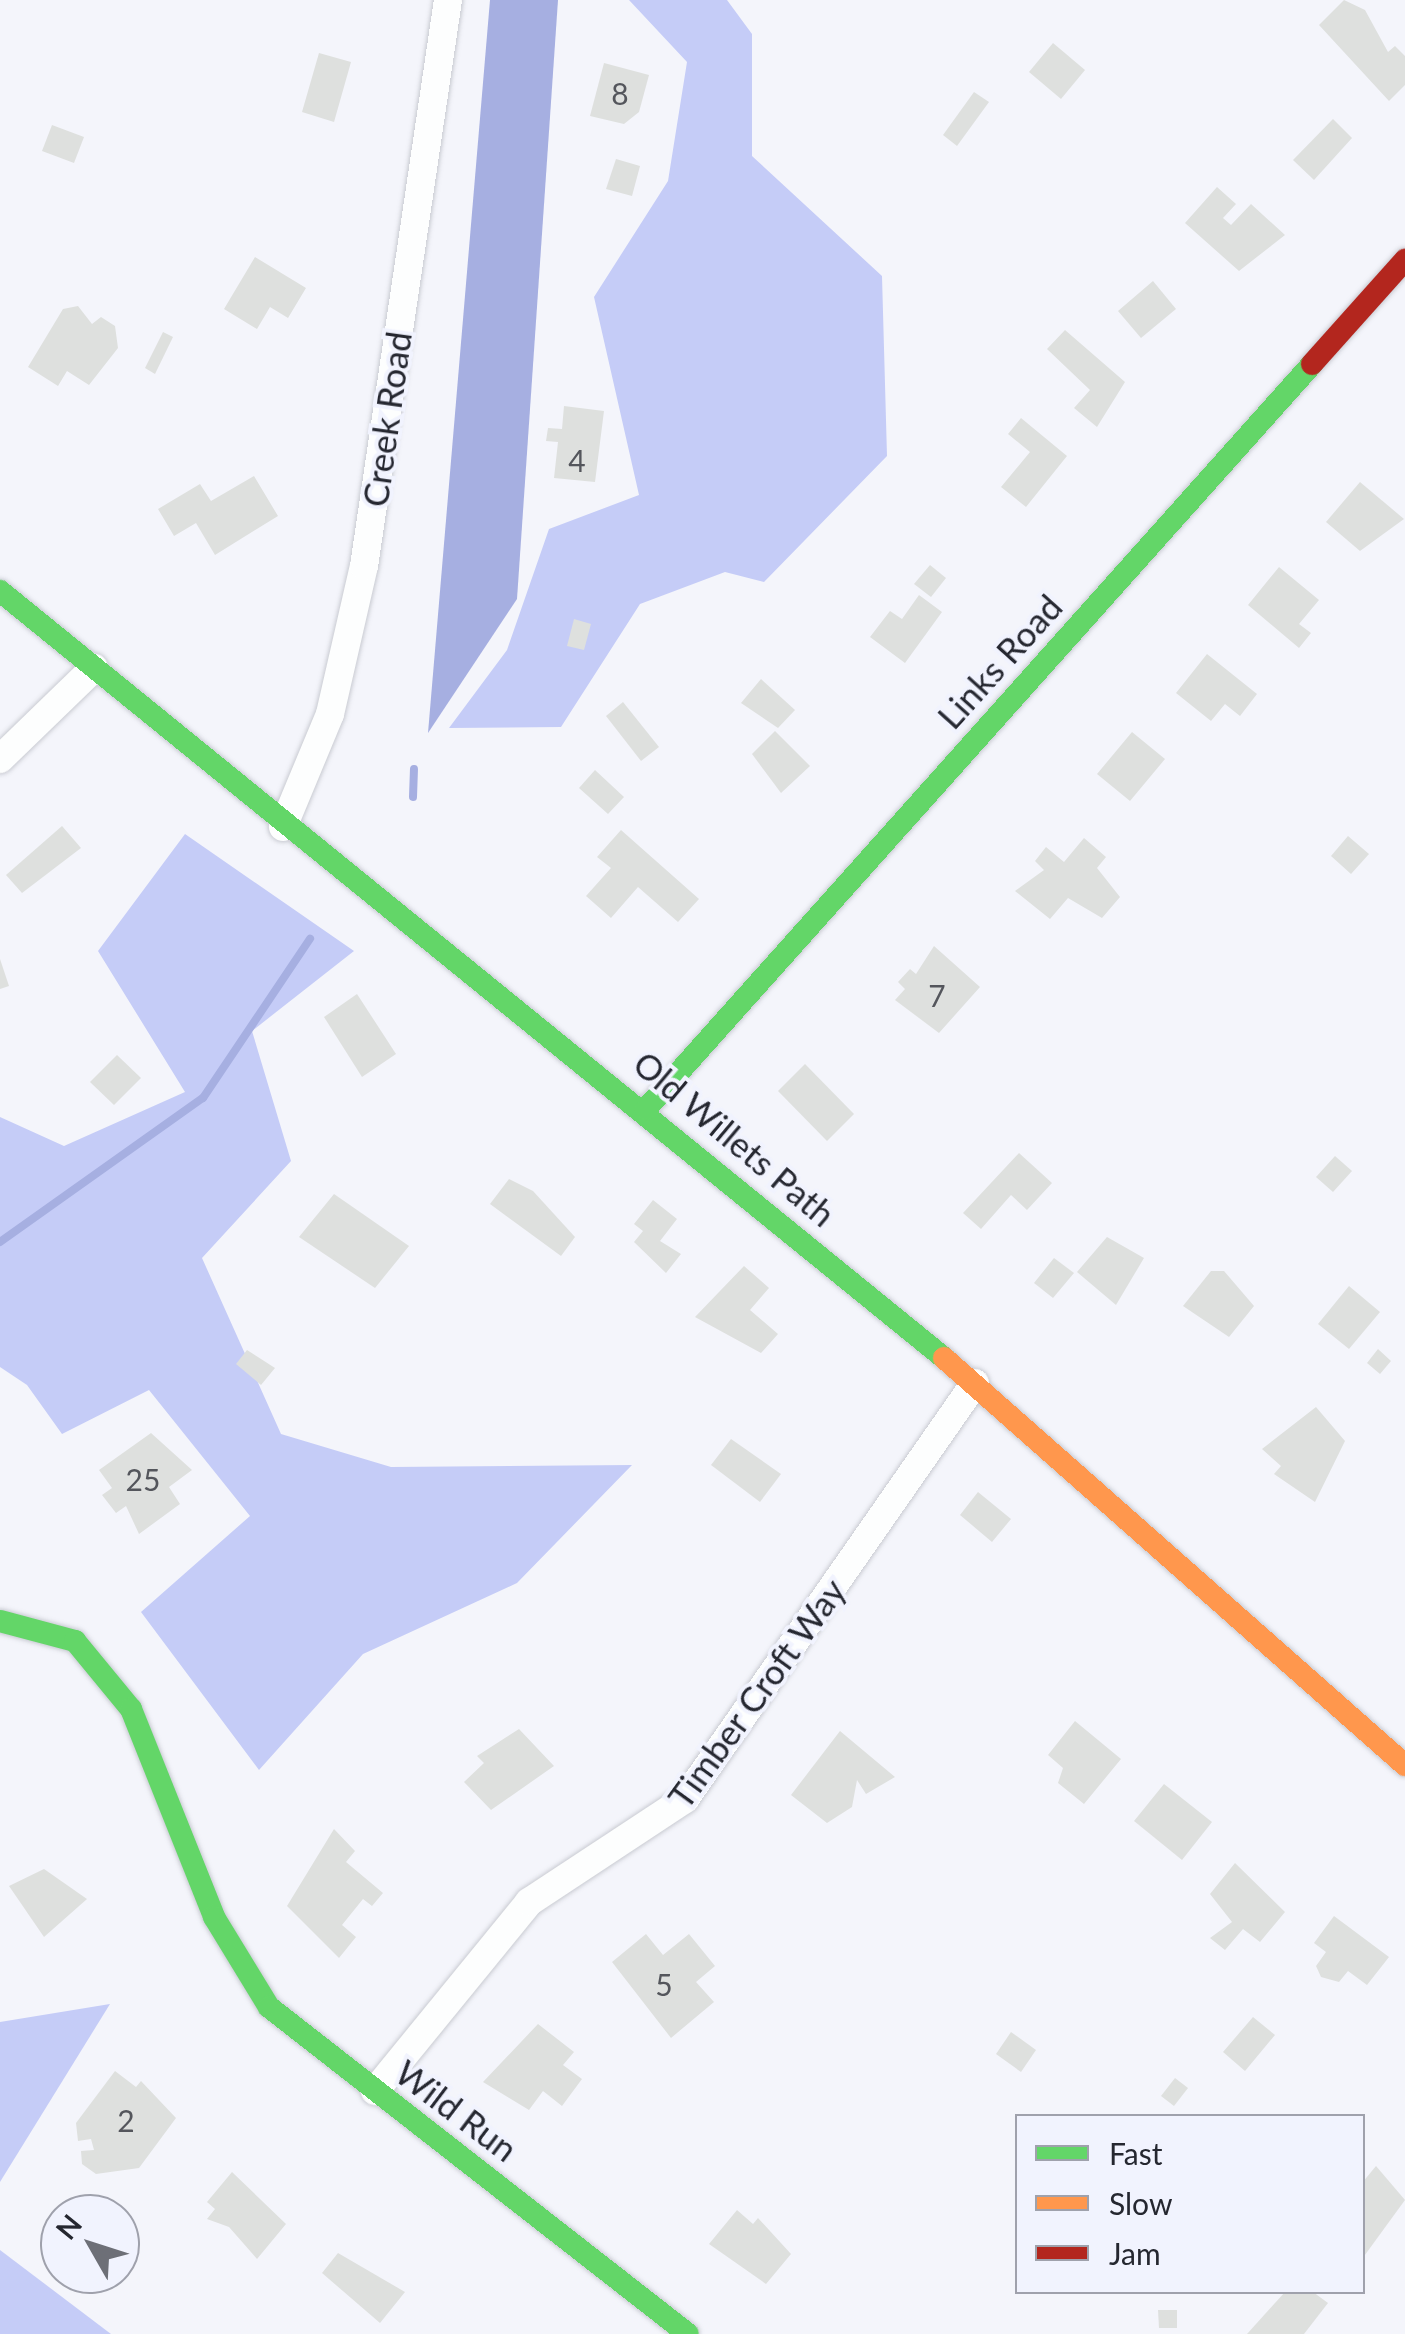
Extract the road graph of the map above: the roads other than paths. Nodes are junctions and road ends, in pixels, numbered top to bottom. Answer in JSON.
{"nodes":[{"id":1,"x":448,"y":0,"type":"edge"},
{"id":2,"x":1405,"y":260,"type":"edge"},
{"id":3,"x":0,"y":591,"type":"edge"},
{"id":4,"x":94,"y":668,"type":"junction"},
{"id":5,"x":0,"y":759,"type":"edge"},
{"id":6,"x":283,"y":827,"type":"junction"},
{"id":7,"x":646,"y":1108,"type":"junction"},
{"id":8,"x":975,"y":1383,"type":"junction"},
{"id":9,"x":0,"y":1621,"type":"edge"},
{"id":10,"x":1405,"y":1765,"type":"edge"},
{"id":11,"x":375,"y":2092,"type":"junction"},
{"id":12,"x":688,"y":2334,"type":"edge"}],
"edges":[{"from":1,"to":6,"type":"street","name":"Creek Road"},
{"from":2,"to":7,"type":"street","name":"Links Road"},
{"from":3,"to":4,"type":"street","name":"Old Willets Path"},
{"from":4,"to":5,"type":"street"},
{"from":4,"to":6,"type":"street","name":"Old Willets Path"},
{"from":6,"to":7,"type":"street","name":"Old Willets Path"},
{"from":7,"to":8,"type":"street","name":"Old Willets Path"},
{"from":8,"to":10,"type":"street","name":"Old Willets Path"},
{"from":8,"to":11,"type":"street","name":"Timber Croft Way"},
{"from":9,"to":11,"type":"street","name":"Wild Run"},
{"from":11,"to":12,"type":"street","name":"Wild Run"}]}
